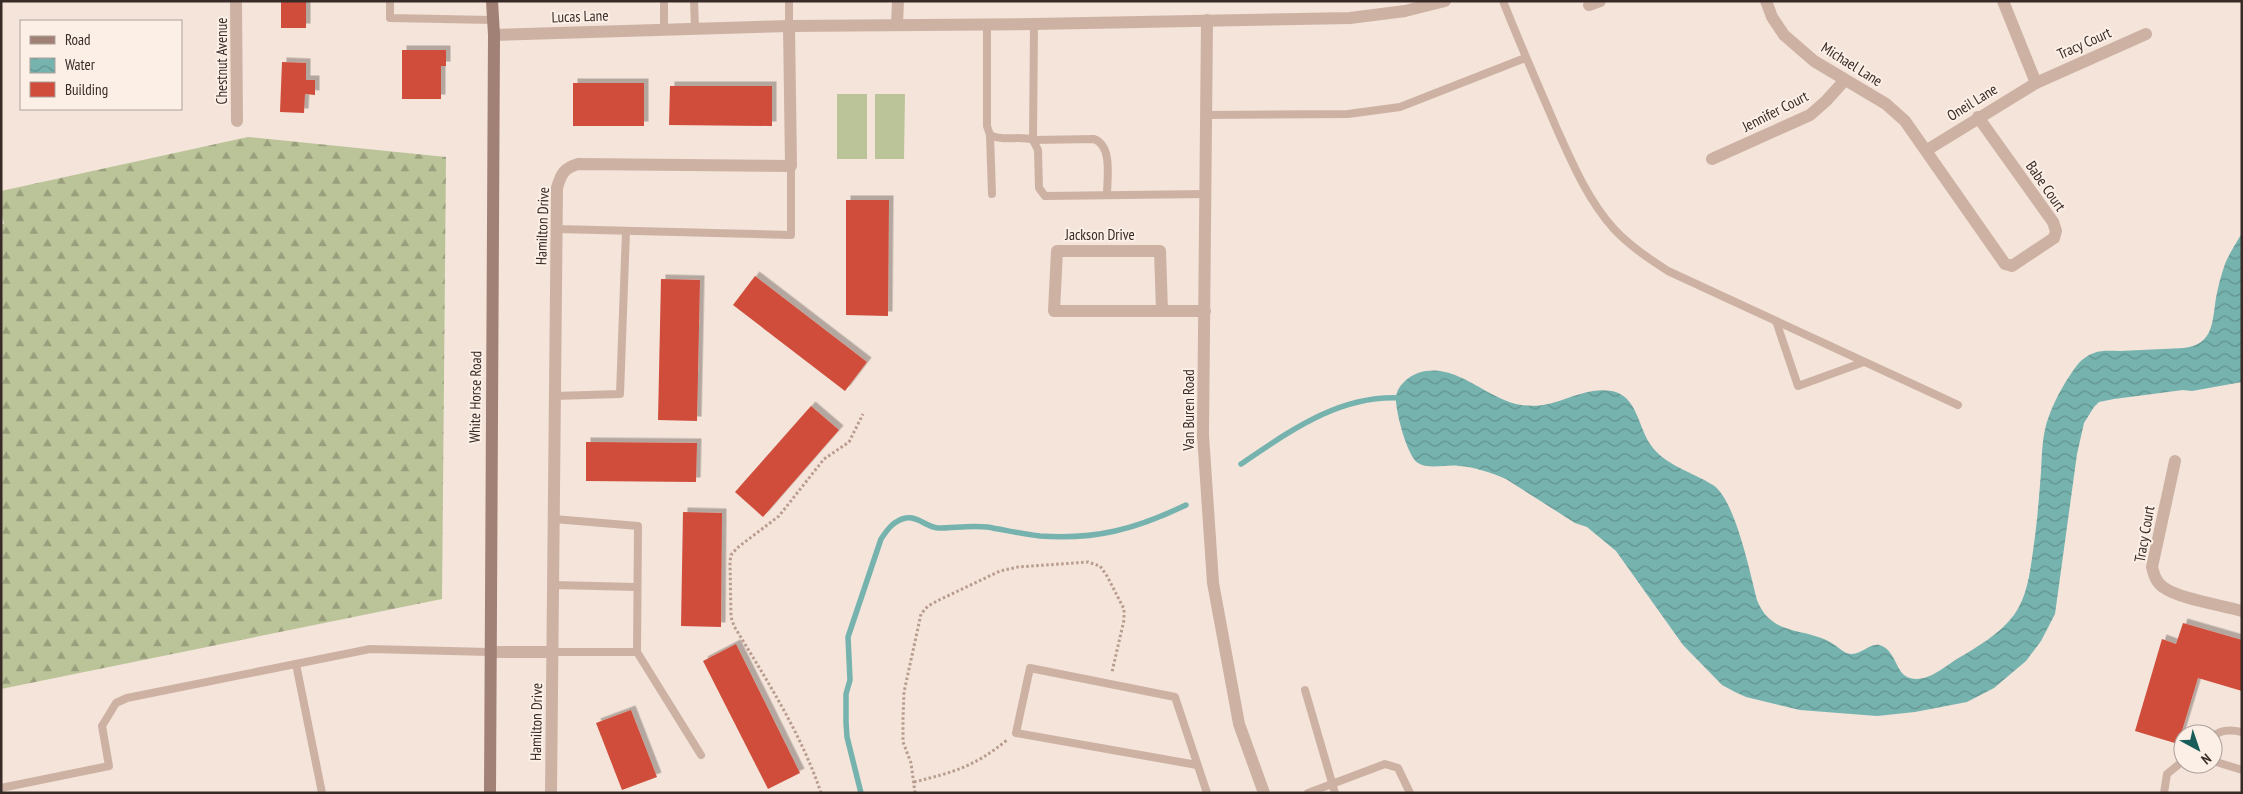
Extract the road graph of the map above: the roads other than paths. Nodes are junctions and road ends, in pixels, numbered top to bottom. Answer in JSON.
{"nodes":[{"id":1,"x":236,"y":1,"type":"edge"},
{"id":2,"x":390,"y":1,"type":"edge"},
{"id":3,"x":492,"y":1,"type":"edge"},
{"id":4,"x":664,"y":1,"type":"edge"},
{"id":5,"x":694,"y":1,"type":"edge"},
{"id":6,"x":789,"y":1,"type":"edge"},
{"id":7,"x":898,"y":1,"type":"edge"},
{"id":8,"x":1445,"y":1,"type":"edge"},
{"id":9,"x":1503,"y":1,"type":"edge"},
{"id":10,"x":1766,"y":1,"type":"edge"},
{"id":11,"x":2003,"y":1,"type":"edge"},
{"id":12,"x":492,"y":20,"type":"junction"},
{"id":13,"x":1207,"y":20,"type":"junction"},
{"id":14,"x":987,"y":23,"type":"junction"},
{"id":15,"x":897,"y":24,"type":"junction"},
{"id":16,"x":1034,"y":24,"type":"junction"},
{"id":17,"x":789,"y":26,"type":"junction"},
{"id":18,"x":695,"y":28,"type":"junction"},
{"id":19,"x":664,"y":30,"type":"junction"},
{"id":20,"x":2146,"y":34,"type":"dead end"},
{"id":21,"x":494,"y":35,"type":"junction"},
{"id":22,"x":1525,"y":58,"type":"junction"},
{"id":23,"x":1844,"y":81,"type":"junction"},
{"id":24,"x":2036,"y":83,"type":"junction"},
{"id":25,"x":1207,"y":116,"type":"junction"},
{"id":26,"x":1978,"y":117,"type":"junction"},
{"id":27,"x":237,"y":121,"type":"dead end"},
{"id":28,"x":990,"y":135,"type":"junction"},
{"id":29,"x":1033,"y":140,"type":"junction"},
{"id":30,"x":1927,"y":150,"type":"junction"},
{"id":31,"x":1712,"y":159,"type":"dead end"},
{"id":32,"x":791,"y":166,"type":"junction"},
{"id":33,"x":992,"y":194,"type":"dead end"},
{"id":34,"x":1206,"y":194,"type":"junction"},
{"id":35,"x":1107,"y":195,"type":"junction"},
{"id":36,"x":557,"y":229,"type":"junction"},
{"id":37,"x":626,"y":230,"type":"junction"},
{"id":38,"x":1162,"y":311,"type":"junction"},
{"id":39,"x":1205,"y":311,"type":"junction"},
{"id":40,"x":1776,"y":321,"type":"junction"},
{"id":41,"x":1864,"y":362,"type":"junction"},
{"id":42,"x":556,"y":396,"type":"junction"},
{"id":43,"x":1958,"y":405,"type":"dead end"},
{"id":44,"x":2176,"y":461,"type":"dead end"},
{"id":45,"x":554,"y":519,"type":"junction"},
{"id":46,"x":554,"y":585,"type":"junction"},
{"id":47,"x":637,"y":587,"type":"junction"},
{"id":48,"x":2242,"y":611,"type":"edge"},
{"id":49,"x":489,"y":652,"type":"junction"},
{"id":50,"x":553,"y":652,"type":"junction"},
{"id":51,"x":637,"y":652,"type":"junction"},
{"id":52,"x":296,"y":664,"type":"junction"},
{"id":53,"x":1305,"y":690,"type":"dead end"},
{"id":54,"x":2223,"y":731,"type":"edge"},
{"id":55,"x":2242,"y":732,"type":"edge"},
{"id":56,"x":701,"y":755,"type":"dead end"},
{"id":57,"x":1197,"y":764,"type":"junction"},
{"id":58,"x":2223,"y":764,"type":"edge"},
{"id":59,"x":2173,"y":769,"type":"edge"},
{"id":60,"x":2242,"y":770,"type":"edge"},
{"id":61,"x":1331,"y":784,"type":"junction"},
{"id":62,"x":1,"y":788,"type":"edge"},
{"id":63,"x":322,"y":793,"type":"edge"},
{"id":64,"x":490,"y":793,"type":"edge"},
{"id":65,"x":551,"y":793,"type":"edge"},
{"id":66,"x":1207,"y":793,"type":"edge"},
{"id":67,"x":1264,"y":793,"type":"edge"},
{"id":68,"x":1308,"y":793,"type":"edge"},
{"id":69,"x":1334,"y":793,"type":"edge"},
{"id":70,"x":1410,"y":793,"type":"edge"},
{"id":71,"x":2164,"y":793,"type":"edge"}],
"edges":[{"from":1,"to":27,"type":"street","name":"Chestnut Avenue"},
{"from":2,"to":12,"type":"lane"},
{"from":3,"to":12,"type":"main road","name":"White Horse Road"},
{"from":4,"to":19,"type":"lane"},
{"from":5,"to":18,"type":"lane"},
{"from":6,"to":17,"type":"lane"},
{"from":7,"to":15,"type":"street"},
{"from":8,"to":13,"type":"street","name":"Lucas Lane"},
{"from":9,"to":22,"type":"lane"},
{"from":10,"to":23,"type":"street","name":"Michael Lane"},
{"from":11,"to":24,"type":"street"},
{"from":12,"to":21,"type":"main road","name":"White Horse Road"},
{"from":13,"to":16,"type":"street","name":"Lucas Lane"},
{"from":13,"to":25,"type":"street","name":"Van Buren Road"},
{"from":14,"to":15,"type":"street","name":"Lucas Lane"},
{"from":14,"to":16,"type":"street","name":"Lucas Lane"},
{"from":14,"to":28,"type":"lane"},
{"from":15,"to":17,"type":"street","name":"Lucas Lane"},
{"from":16,"to":29,"type":"lane"},
{"from":17,"to":18,"type":"street","name":"Lucas Lane"},
{"from":17,"to":32,"type":"street"},
{"from":18,"to":19,"type":"street","name":"Lucas Lane"},
{"from":19,"to":21,"type":"street","name":"Lucas Lane"},
{"from":20,"to":24,"type":"street","name":"Tracy Court"},
{"from":21,"to":49,"type":"main road","name":"White Horse Road"},
{"from":22,"to":25,"type":"lane"},
{"from":22,"to":40,"type":"lane"},
{"from":23,"to":30,"type":"street","name":"Michael Lane"},
{"from":23,"to":31,"type":"street","name":"Jennifer Court"},
{"from":24,"to":26,"type":"street","name":"Oneil Lane"},
{"from":25,"to":34,"type":"street","name":"Van Buren Road"},
{"from":26,"to":30,"type":"street","name":"Oneil Lane"},
{"from":26,"to":30,"type":"street","name":"Babe Court"},
{"from":28,"to":29,"type":"lane"},
{"from":28,"to":33,"type":"lane"},
{"from":29,"to":35,"type":"lane"},
{"from":29,"to":35,"type":"lane"},
{"from":32,"to":36,"type":"street","name":"Hamilton Drive"},
{"from":32,"to":37,"type":"lane"},
{"from":34,"to":35,"type":"lane"},
{"from":34,"to":39,"type":"street","name":"Van Buren Road"},
{"from":36,"to":37,"type":"lane"},
{"from":36,"to":42,"type":"street","name":"Hamilton Drive"},
{"from":37,"to":42,"type":"lane"},
{"from":38,"to":38,"type":"street","name":"Jackson Drive"},
{"from":38,"to":39,"type":"street","name":"Jackson Drive"},
{"from":39,"to":67,"type":"street","name":"Van Buren Road"},
{"from":40,"to":41,"type":"lane"},
{"from":40,"to":41,"type":"lane"},
{"from":41,"to":43,"type":"lane"},
{"from":42,"to":45,"type":"street","name":"Hamilton Drive"},
{"from":44,"to":48,"type":"street","name":"Tracy Court"},
{"from":45,"to":46,"type":"street","name":"Hamilton Drive"},
{"from":45,"to":47,"type":"lane"},
{"from":46,"to":47,"type":"lane"},
{"from":46,"to":50,"type":"street","name":"Hamilton Drive"},
{"from":47,"to":51,"type":"lane"},
{"from":49,"to":50,"type":"street"},
{"from":49,"to":52,"type":"lane"},
{"from":49,"to":64,"type":"main road","name":"White Horse Road"},
{"from":50,"to":51,"type":"lane"},
{"from":50,"to":65,"type":"street","name":"Hamilton Drive"},
{"from":51,"to":56,"type":"lane"},
{"from":52,"to":62,"type":"lane"},
{"from":52,"to":63,"type":"lane"},
{"from":53,"to":61,"type":"lane"},
{"from":54,"to":55,"type":"lane"},
{"from":57,"to":57,"type":"lane"},
{"from":57,"to":66,"type":"lane"},
{"from":58,"to":60,"type":"lane"},
{"from":59,"to":71,"type":"lane"},
{"from":61,"to":68,"type":"lane"},
{"from":61,"to":69,"type":"lane"},
{"from":61,"to":70,"type":"lane"}]}
